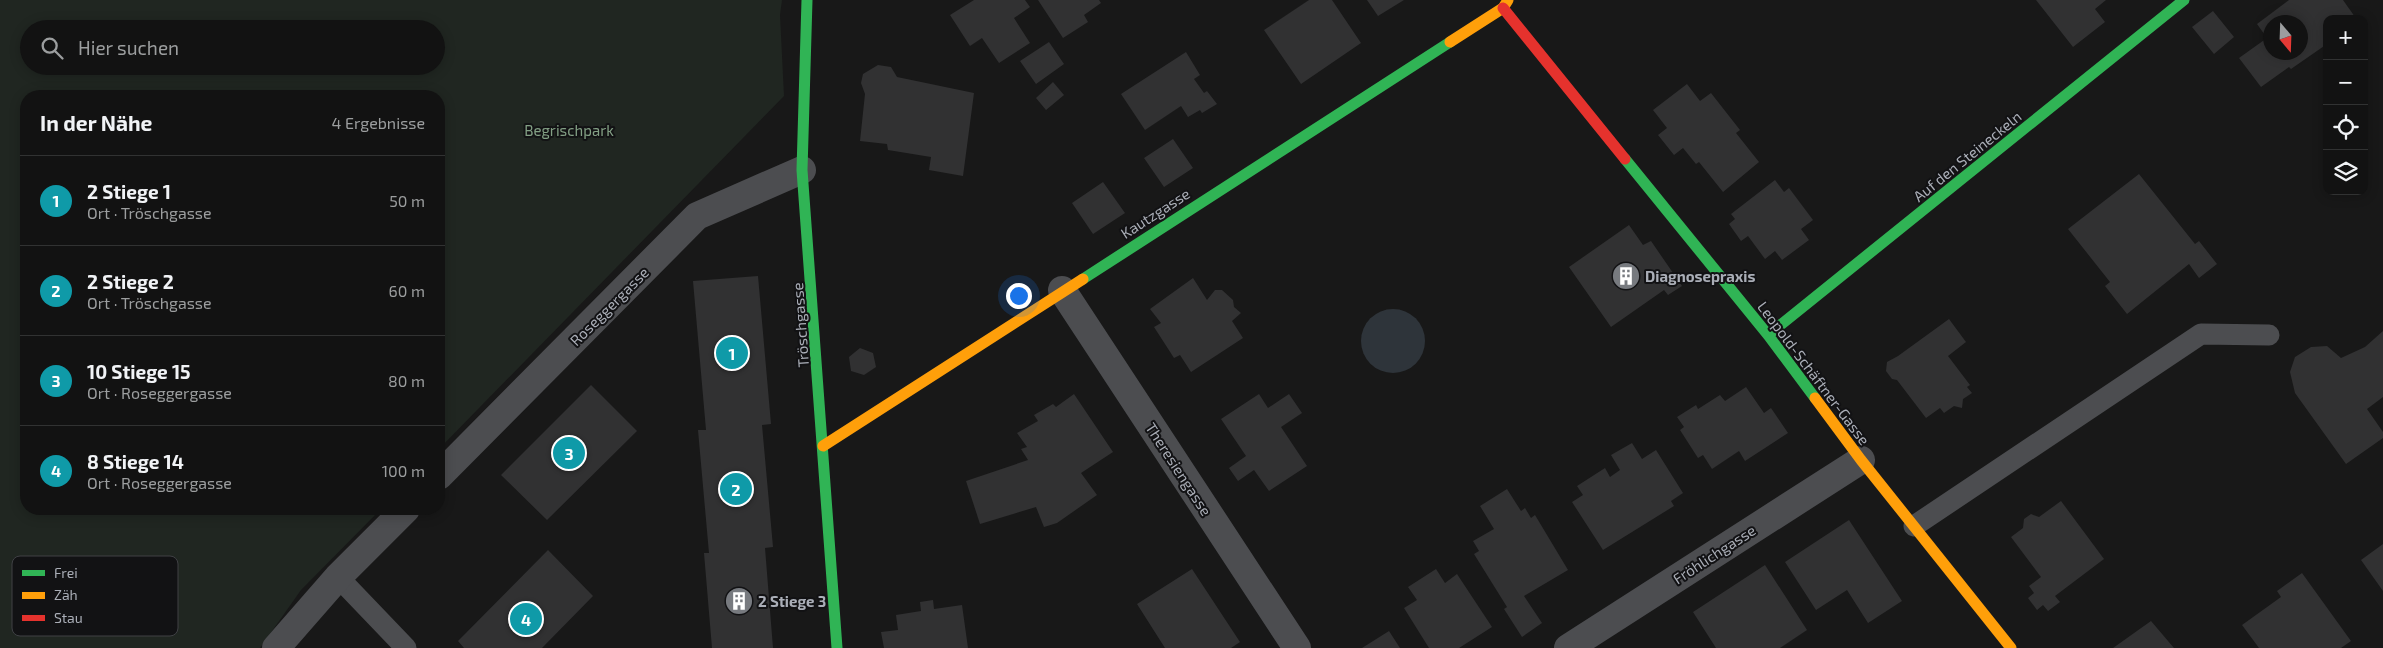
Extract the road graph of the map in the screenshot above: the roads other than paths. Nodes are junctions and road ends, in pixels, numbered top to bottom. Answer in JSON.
{"nodes":[{"id":1,"x":807,"y":0,"type":"edge"},
{"id":2,"x":2184,"y":0,"type":"edge"},
{"id":3,"x":1505,"y":4,"type":"edge"},
{"id":4,"x":802,"y":170,"type":"junction"},
{"id":5,"x":1062,"y":290,"type":"junction"},
{"id":6,"x":1768,"y":335,"type":"junction"},
{"id":7,"x":2269,"y":335,"type":"dead end"},
{"id":8,"x":823,"y":446,"type":"junction"},
{"id":9,"x":1861,"y":460,"type":"junction"},
{"id":10,"x":445,"y":470,"type":"edge"},
{"id":11,"x":400,"y":515,"type":"edge"},
{"id":12,"x":1914,"y":526,"type":"junction"},
{"id":13,"x":338,"y":577,"type":"junction"},
{"id":14,"x":276,"y":648,"type":"edge"},
{"id":15,"x":406,"y":648,"type":"edge"},
{"id":16,"x":837,"y":648,"type":"edge"},
{"id":17,"x":1297,"y":648,"type":"edge"},
{"id":18,"x":1568,"y":648,"type":"edge"},
{"id":19,"x":2011,"y":648,"type":"edge"}],
"edges":[{"from":1,"to":4,"type":"street","name":"Tröschgasse"},
{"from":2,"to":6,"type":"street","name":"Auf den Steineckeln"},
{"from":3,"to":5,"type":"street","name":"Kautzgasse"},
{"from":3,"to":6,"type":"street","name":"Leopold-Schäftner-Gasse"},
{"from":4,"to":8,"type":"street","name":"Tröschgasse"},
{"from":4,"to":10,"type":"street","name":"Roseggergasse"},
{"from":5,"to":8,"type":"street","name":"Kautzgasse"},
{"from":5,"to":17,"type":"street","name":"Theresiengasse"},
{"from":6,"to":9,"type":"street","name":"Leopold-Schäftner-Gasse"},
{"from":7,"to":12,"type":"lane"},
{"from":8,"to":16,"type":"street","name":"Tröschgasse"},
{"from":9,"to":12,"type":"street","name":"Leopold-Schäftner-Gasse"},
{"from":9,"to":18,"type":"street","name":"Fröhlichgasse"},
{"from":11,"to":13,"type":"street"},
{"from":12,"to":19,"type":"street","name":"Leopold-Schäftner-Gasse"},
{"from":13,"to":14,"type":"street"},
{"from":13,"to":15,"type":"lane"}]}
